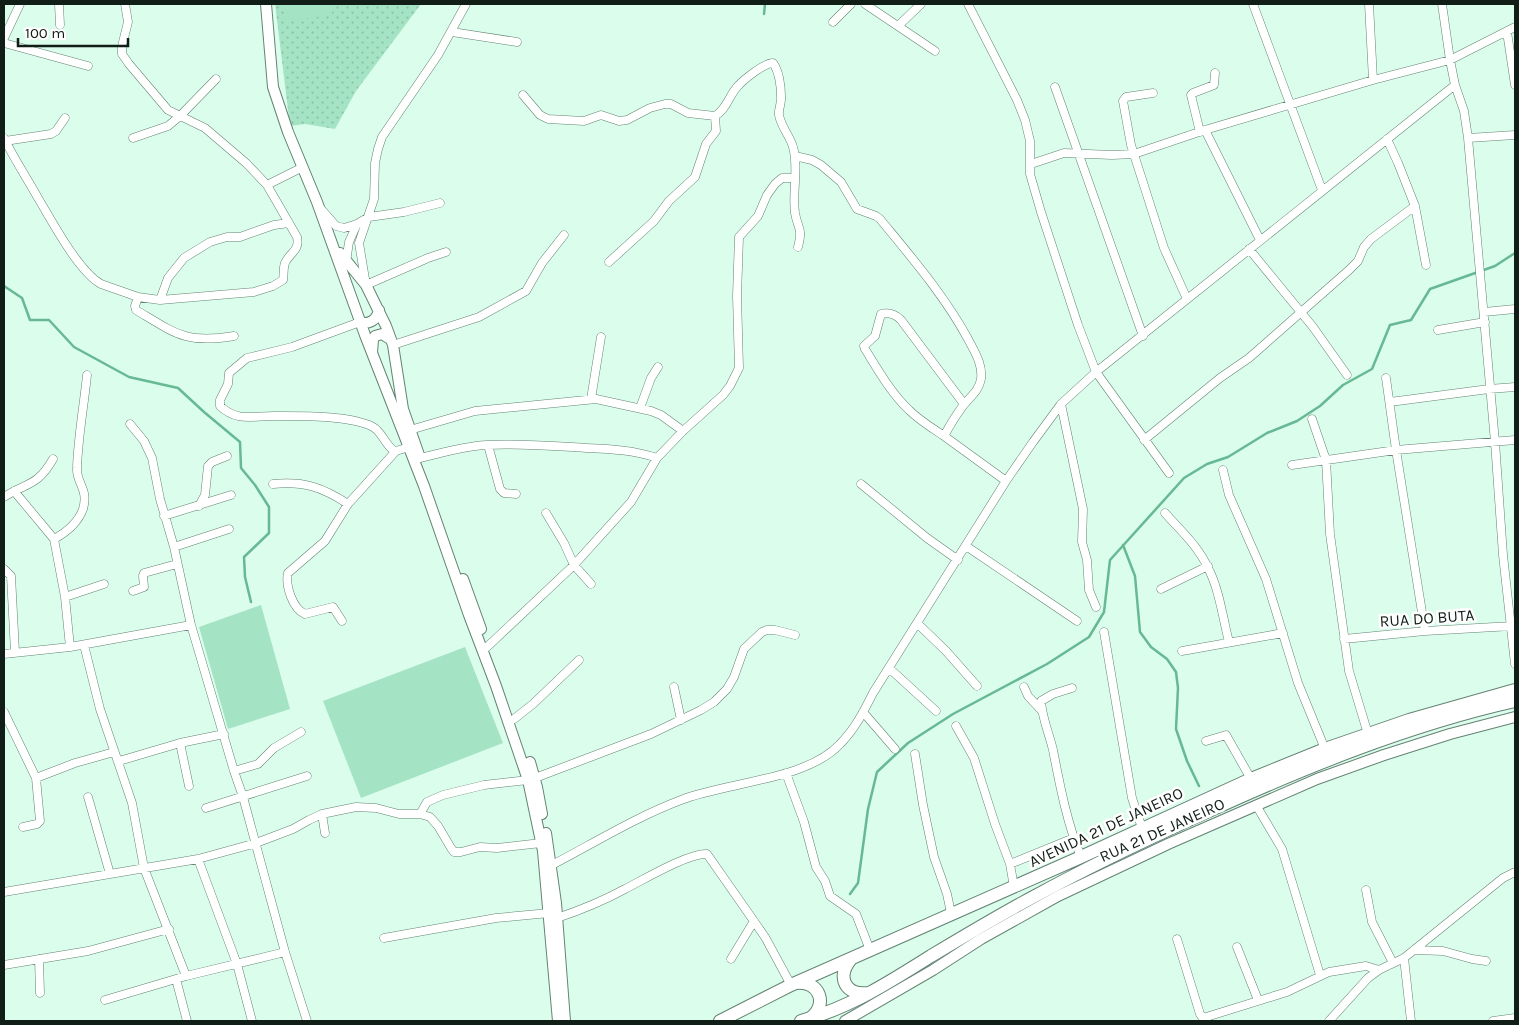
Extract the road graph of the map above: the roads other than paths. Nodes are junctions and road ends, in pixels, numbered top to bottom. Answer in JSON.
{"nodes":[{"id":1,"x":20,"y":4,"type":"edge"},
{"id":2,"x":60,"y":4,"type":"edge"},
{"id":3,"x":125,"y":4,"type":"edge"},
{"id":4,"x":266,"y":4,"type":"edge"},
{"id":5,"x":466,"y":4,"type":"edge"},
{"id":6,"x":851,"y":4,"type":"edge"},
{"id":7,"x":865,"y":4,"type":"edge"},
{"id":8,"x":921,"y":4,"type":"edge"},
{"id":9,"x":968,"y":4,"type":"edge"},
{"id":10,"x":1253,"y":4,"type":"edge"},
{"id":11,"x":1369,"y":4,"type":"edge"},
{"id":12,"x":1442,"y":4,"type":"edge"},
{"id":13,"x":833,"y":22,"type":"dead end"},
{"id":14,"x":60,"y":26,"type":"dead end"},
{"id":15,"x":898,"y":26,"type":"junction"},
{"id":16,"x":1515,"y":27,"type":"edge"},
{"id":17,"x":452,"y":32,"type":"junction"},
{"id":18,"x":1507,"y":32,"type":"junction"},
{"id":19,"x":4,"y":38,"type":"edge"},
{"id":20,"x":517,"y":42,"type":"dead end"},
{"id":21,"x":4,"y":44,"type":"edge"},
{"id":22,"x":935,"y":52,"type":"dead end"},
{"id":23,"x":1450,"y":60,"type":"junction"},
{"id":24,"x":88,"y":66,"type":"dead end"},
{"id":25,"x":1215,"y":73,"type":"dead end"},
{"id":26,"x":216,"y":78,"type":"dead end"},
{"id":27,"x":1373,"y":80,"type":"junction"},
{"id":28,"x":1455,"y":84,"type":"junction"},
{"id":29,"x":1515,"y":85,"type":"edge"},
{"id":30,"x":1055,"y":87,"type":"dead end"},
{"id":31,"x":1153,"y":93,"type":"dead end"},
{"id":32,"x":524,"y":95,"type":"dead end"},
{"id":33,"x":1291,"y":105,"type":"junction"},
{"id":34,"x":180,"y":116,"type":"junction"},
{"id":35,"x":715,"y":116,"type":"junction"},
{"id":36,"x":65,"y":118,"type":"dead end"},
{"id":37,"x":1202,"y":131,"type":"junction"},
{"id":38,"x":1515,"y":135,"type":"edge"},
{"id":39,"x":133,"y":138,"type":"dead end"},
{"id":40,"x":1468,"y":138,"type":"junction"},
{"id":41,"x":4,"y":139,"type":"edge"},
{"id":42,"x":1387,"y":139,"type":"junction"},
{"id":43,"x":1077,"y":152,"type":"junction"},
{"id":44,"x":1134,"y":154,"type":"junction"},
{"id":45,"x":795,"y":156,"type":"junction"},
{"id":46,"x":1031,"y":164,"type":"junction"},
{"id":47,"x":303,"y":167,"type":"junction"},
{"id":48,"x":795,"y":178,"type":"junction"},
{"id":49,"x":267,"y":185,"type":"junction"},
{"id":50,"x":1322,"y":190,"type":"junction"},
{"id":51,"x":440,"y":203,"type":"dead end"},
{"id":52,"x":318,"y":205,"type":"junction"},
{"id":53,"x":1415,"y":206,"type":"junction"},
{"id":54,"x":369,"y":217,"type":"junction"},
{"id":55,"x":289,"y":223,"type":"junction"},
{"id":56,"x":358,"y":224,"type":"junction"},
{"id":57,"x":564,"y":234,"type":"dead end"},
{"id":58,"x":329,"y":238,"type":"junction"},
{"id":59,"x":1260,"y":240,"type":"junction"},
{"id":60,"x":798,"y":247,"type":"dead end"},
{"id":61,"x":1249,"y":249,"type":"junction"},
{"id":62,"x":446,"y":252,"type":"dead end"},
{"id":63,"x":346,"y":262,"type":"junction"},
{"id":64,"x":609,"y":262,"type":"dead end"},
{"id":65,"x":1426,"y":265,"type":"dead end"},
{"id":66,"x":346,"y":281,"type":"junction"},
{"id":67,"x":366,"y":285,"type":"junction"},
{"id":68,"x":138,"y":296,"type":"junction"},
{"id":69,"x":1187,"y":299,"type":"junction"},
{"id":70,"x":160,"y":300,"type":"junction"},
{"id":71,"x":1515,"y":309,"type":"edge"},
{"id":72,"x":379,"y":310,"type":"junction"},
{"id":73,"x":1300,"y":312,"type":"junction"},
{"id":74,"x":1484,"y":312,"type":"junction"},
{"id":75,"x":360,"y":322,"type":"junction"},
{"id":76,"x":1485,"y":322,"type":"junction"},
{"id":77,"x":1438,"y":330,"type":"dead end"},
{"id":78,"x":234,"y":336,"type":"dead end"},
{"id":79,"x":1143,"y":336,"type":"junction"},
{"id":80,"x":601,"y":337,"type":"dead end"},
{"id":81,"x":392,"y":342,"type":"junction"},
{"id":82,"x":372,"y":353,"type":"junction"},
{"id":83,"x":658,"y":368,"type":"dead end"},
{"id":84,"x":1096,"y":372,"type":"junction"},
{"id":85,"x":87,"y":375,"type":"dead end"},
{"id":86,"x":1347,"y":375,"type":"dead end"},
{"id":87,"x":1386,"y":378,"type":"dead end"},
{"id":88,"x":1515,"y":387,"type":"edge"},
{"id":89,"x":1489,"y":389,"type":"junction"},
{"id":90,"x":591,"y":399,"type":"junction"},
{"id":91,"x":1390,"y":402,"type":"junction"},
{"id":92,"x":964,"y":404,"type":"junction"},
{"id":93,"x":1061,"y":404,"type":"junction"},
{"id":94,"x":640,"y":408,"type":"junction"},
{"id":95,"x":1312,"y":419,"type":"dead end"},
{"id":96,"x":130,"y":424,"type":"dead end"},
{"id":97,"x":410,"y":430,"type":"junction"},
{"id":98,"x":683,"y":431,"type":"junction"},
{"id":99,"x":944,"y":436,"type":"junction"},
{"id":100,"x":1144,"y":440,"type":"junction"},
{"id":101,"x":1515,"y":440,"type":"edge"},
{"id":102,"x":1495,"y":442,"type":"junction"},
{"id":103,"x":488,"y":445,"type":"junction"},
{"id":104,"x":409,"y":448,"type":"junction"},
{"id":105,"x":396,"y":450,"type":"junction"},
{"id":106,"x":1396,"y":450,"type":"junction"},
{"id":107,"x":227,"y":456,"type":"dead end"},
{"id":108,"x":420,"y":458,"type":"junction"},
{"id":109,"x":657,"y":458,"type":"junction"},
{"id":110,"x":53,"y":459,"type":"dead end"},
{"id":111,"x":1326,"y":460,"type":"junction"},
{"id":112,"x":1292,"y":465,"type":"dead end"},
{"id":113,"x":1223,"y":470,"type":"dead end"},
{"id":114,"x":1169,"y":473,"type":"dead end"},
{"id":115,"x":1006,"y":481,"type":"junction"},
{"id":116,"x":273,"y":484,"type":"dead end"},
{"id":117,"x":860,"y":484,"type":"dead end"},
{"id":118,"x":14,"y":490,"type":"junction"},
{"id":119,"x":516,"y":494,"type":"dead end"},
{"id":120,"x":231,"y":495,"type":"dead end"},
{"id":121,"x":4,"y":497,"type":"edge"},
{"id":122,"x":348,"y":504,"type":"junction"},
{"id":123,"x":198,"y":506,"type":"junction"},
{"id":124,"x":546,"y":513,"type":"dead end"},
{"id":125,"x":1165,"y":513,"type":"dead end"},
{"id":126,"x":164,"y":516,"type":"junction"},
{"id":127,"x":229,"y":529,"type":"dead end"},
{"id":128,"x":54,"y":540,"type":"junction"},
{"id":129,"x":966,"y":546,"type":"junction"},
{"id":130,"x":174,"y":547,"type":"junction"},
{"id":131,"x":958,"y":560,"type":"junction"},
{"id":132,"x":177,"y":564,"type":"junction"},
{"id":133,"x":574,"y":565,"type":"junction"},
{"id":134,"x":1208,"y":566,"type":"junction"},
{"id":135,"x":4,"y":569,"type":"edge"},
{"id":136,"x":104,"y":584,"type":"dead end"},
{"id":137,"x":591,"y":584,"type":"dead end"},
{"id":138,"x":1161,"y":589,"type":"dead end"},
{"id":139,"x":134,"y":590,"type":"dead end"},
{"id":140,"x":65,"y":597,"type":"junction"},
{"id":141,"x":1096,"y":607,"type":"dead end"},
{"id":142,"x":342,"y":621,"type":"dead end"},
{"id":143,"x":1077,"y":621,"type":"dead end"},
{"id":144,"x":917,"y":623,"type":"junction"},
{"id":145,"x":191,"y":625,"type":"junction"},
{"id":146,"x":1512,"y":626,"type":"junction"},
{"id":147,"x":1425,"y":631,"type":"junction"},
{"id":148,"x":1104,"y":632,"type":"dead end"},
{"id":149,"x":1283,"y":633,"type":"junction"},
{"id":150,"x":795,"y":635,"type":"dead end"},
{"id":151,"x":1344,"y":639,"type":"junction"},
{"id":152,"x":1514,"y":640,"type":"edge"},
{"id":153,"x":1229,"y":642,"type":"junction"},
{"id":154,"x":84,"y":645,"type":"junction"},
{"id":155,"x":487,"y":646,"type":"junction"},
{"id":156,"x":70,"y":647,"type":"junction"},
{"id":157,"x":1182,"y":651,"type":"dead end"},
{"id":158,"x":15,"y":652,"type":"junction"},
{"id":159,"x":4,"y":654,"type":"edge"},
{"id":160,"x":579,"y":660,"type":"dead end"},
{"id":161,"x":1515,"y":664,"type":"edge"},
{"id":162,"x":889,"y":668,"type":"junction"},
{"id":163,"x":977,"y":686,"type":"dead end"},
{"id":164,"x":674,"y":687,"type":"dead end"},
{"id":165,"x":1024,"y":687,"type":"dead end"},
{"id":166,"x":1072,"y":688,"type":"dead end"},
{"id":167,"x":1515,"y":690,"type":"edge"},
{"id":168,"x":1510,"y":702,"type":"edge"},
{"id":169,"x":936,"y":711,"type":"dead end"},
{"id":170,"x":1042,"y":711,"type":"junction"},
{"id":171,"x":4,"y":712,"type":"edge"},
{"id":172,"x":863,"y":712,"type":"junction"},
{"id":173,"x":1515,"y":716,"type":"edge"},
{"id":174,"x":514,"y":719,"type":"junction"},
{"id":175,"x":681,"y":720,"type":"junction"},
{"id":176,"x":956,"y":726,"type":"dead end"},
{"id":177,"x":301,"y":732,"type":"dead end"},
{"id":178,"x":224,"y":734,"type":"junction"},
{"id":179,"x":1368,"y":734,"type":"junction"},
{"id":180,"x":1206,"y":741,"type":"dead end"},
{"id":181,"x":180,"y":743,"type":"junction"},
{"id":182,"x":895,"y":749,"type":"dead end"},
{"id":183,"x":1325,"y":749,"type":"junction"},
{"id":184,"x":114,"y":752,"type":"junction"},
{"id":185,"x":915,"y":754,"type":"dead end"},
{"id":186,"x":118,"y":761,"type":"junction"},
{"id":187,"x":234,"y":772,"type":"junction"},
{"id":188,"x":786,"y":773,"type":"junction"},
{"id":189,"x":307,"y":776,"type":"dead end"},
{"id":190,"x":36,"y":778,"type":"junction"},
{"id":191,"x":531,"y":779,"type":"junction"},
{"id":192,"x":1251,"y":779,"type":"junction"},
{"id":193,"x":190,"y":786,"type":"dead end"},
{"id":194,"x":88,"y":797,"type":"dead end"},
{"id":195,"x":243,"y":797,"type":"junction"},
{"id":196,"x":1256,"y":805,"type":"junction"},
{"id":197,"x":206,"y":808,"type":"dead end"},
{"id":198,"x":322,"y":814,"type":"junction"},
{"id":199,"x":420,"y":814,"type":"junction"},
{"id":200,"x":23,"y":827,"type":"dead end"},
{"id":201,"x":1142,"y":828,"type":"junction"},
{"id":202,"x":325,"y":833,"type":"dead end"},
{"id":203,"x":1074,"y":838,"type":"junction"},
{"id":204,"x":256,"y":843,"type":"junction"},
{"id":205,"x":541,"y":843,"type":"junction"},
{"id":206,"x":1081,"y":857,"type":"junction"},
{"id":207,"x":198,"y":859,"type":"junction"},
{"id":208,"x":1010,"y":864,"type":"junction"},
{"id":209,"x":552,"y":865,"type":"junction"},
{"id":210,"x":144,"y":868,"type":"junction"},
{"id":211,"x":1515,"y":872,"type":"edge"},
{"id":212,"x":110,"y":874,"type":"junction"},
{"id":213,"x":1014,"y":887,"type":"junction"},
{"id":214,"x":1366,"y":890,"type":"dead end"},
{"id":215,"x":4,"y":892,"type":"edge"},
{"id":216,"x":951,"y":913,"type":"junction"},
{"id":217,"x":553,"y":915,"type":"junction"},
{"id":218,"x":754,"y":921,"type":"junction"},
{"id":219,"x":168,"y":929,"type":"junction"},
{"id":220,"x":384,"y":938,"type":"dead end"},
{"id":221,"x":1177,"y":938,"type":"dead end"},
{"id":222,"x":1238,"y":947,"type":"dead end"},
{"id":223,"x":870,"y":950,"type":"junction"},
{"id":224,"x":1414,"y":950,"type":"junction"},
{"id":225,"x":285,"y":952,"type":"junction"},
{"id":226,"x":1404,"y":958,"type":"junction"},
{"id":227,"x":39,"y":959,"type":"junction"},
{"id":228,"x":731,"y":959,"type":"dead end"},
{"id":229,"x":851,"y":959,"type":"junction"},
{"id":230,"x":1486,"y":961,"type":"dead end"},
{"id":231,"x":1393,"y":963,"type":"junction"},
{"id":232,"x":237,"y":964,"type":"junction"},
{"id":233,"x":4,"y":965,"type":"edge"},
{"id":234,"x":1379,"y":970,"type":"junction"},
{"id":235,"x":1320,"y":975,"type":"junction"},
{"id":236,"x":186,"y":976,"type":"junction"},
{"id":237,"x":176,"y":979,"type":"junction"},
{"id":238,"x":794,"y":984,"type":"junction"},
{"id":239,"x":40,"y":993,"type":"dead end"},
{"id":240,"x":870,"y":993,"type":"junction"},
{"id":241,"x":105,"y":1000,"type":"dead end"},
{"id":242,"x":1258,"y":1000,"type":"junction"},
{"id":243,"x":861,"y":1018,"type":"edge"},
{"id":244,"x":1515,"y":1018,"type":"edge"},
{"id":245,"x":805,"y":1020,"type":"edge"},
{"id":246,"x":187,"y":1021,"type":"edge"},
{"id":247,"x":252,"y":1021,"type":"edge"},
{"id":248,"x":307,"y":1021,"type":"edge"},
{"id":249,"x":558,"y":1021,"type":"edge"},
{"id":250,"x":566,"y":1021,"type":"edge"},
{"id":251,"x":720,"y":1021,"type":"edge"},
{"id":252,"x":845,"y":1021,"type":"edge"},
{"id":253,"x":1329,"y":1021,"type":"edge"},
{"id":254,"x":1411,"y":1021,"type":"edge"},
{"id":255,"x":1493,"y":1021,"type":"edge"}],
"edges":[{"from":1,"to":19,"type":"street"},
{"from":2,"to":14,"type":"street"},
{"from":3,"to":34,"type":"street"},
{"from":4,"to":47,"type":"street"},
{"from":5,"to":17,"type":"street"},
{"from":6,"to":13,"type":"street"},
{"from":7,"to":15,"type":"street"},
{"from":8,"to":15,"type":"street"},
{"from":9,"to":46,"type":"street"},
{"from":10,"to":33,"type":"street"},
{"from":11,"to":27,"type":"street"},
{"from":12,"to":23,"type":"street"},
{"from":15,"to":22,"type":"street"},
{"from":16,"to":18,"type":"street"},
{"from":17,"to":20,"type":"street"},
{"from":17,"to":54,"type":"street"},
{"from":18,"to":23,"type":"street"},
{"from":18,"to":29,"type":"street"},
{"from":21,"to":24,"type":"street"},
{"from":23,"to":27,"type":"street"},
{"from":23,"to":28,"type":"street"},
{"from":25,"to":37,"type":"street"},
{"from":26,"to":34,"type":"street"},
{"from":27,"to":33,"type":"street"},
{"from":28,"to":40,"type":"street"},
{"from":28,"to":42,"type":"street"},
{"from":30,"to":43,"type":"street"},
{"from":31,"to":44,"type":"street"},
{"from":32,"to":35,"type":"street"},
{"from":33,"to":37,"type":"street"},
{"from":33,"to":50,"type":"street"},
{"from":34,"to":39,"type":"street"},
{"from":34,"to":49,"type":"street"},
{"from":35,"to":45,"type":"street"},
{"from":35,"to":64,"type":"street"},
{"from":36,"to":41,"type":"street"},
{"from":37,"to":44,"type":"street"},
{"from":37,"to":59,"type":"street"},
{"from":38,"to":40,"type":"street"},
{"from":40,"to":74,"type":"street"},
{"from":41,"to":68,"type":"street"},
{"from":42,"to":50,"type":"street"},
{"from":42,"to":53,"type":"street"},
{"from":43,"to":44,"type":"street"},
{"from":43,"to":46,"type":"street"},
{"from":43,"to":79,"type":"street"},
{"from":44,"to":69,"type":"street"},
{"from":45,"to":48,"type":"street"},
{"from":45,"to":92,"type":"street"},
{"from":46,"to":84,"type":"street"},
{"from":47,"to":49,"type":"street"},
{"from":47,"to":52,"type":"street"},
{"from":48,"to":60,"type":"street"},
{"from":48,"to":98,"type":"street"},
{"from":49,"to":55,"type":"street"},
{"from":50,"to":59,"type":"street"},
{"from":51,"to":54,"type":"street"},
{"from":52,"to":56,"type":"street"},
{"from":52,"to":58,"type":"street"},
{"from":53,"to":65,"type":"street"},
{"from":53,"to":73,"type":"street"},
{"from":54,"to":56,"type":"street"},
{"from":54,"to":67,"type":"street"},
{"from":55,"to":70,"type":"street"},
{"from":55,"to":70,"type":"street"},
{"from":56,"to":63,"type":"street"},
{"from":57,"to":81,"type":"street"},
{"from":58,"to":63,"type":"street"},
{"from":58,"to":66,"type":"street"},
{"from":59,"to":61,"type":"street"},
{"from":61,"to":69,"type":"street"},
{"from":61,"to":73,"type":"street"},
{"from":62,"to":67,"type":"street"},
{"from":63,"to":66,"type":"street"},
{"from":63,"to":67,"type":"street"},
{"from":66,"to":75,"type":"street"},
{"from":67,"to":72,"type":"street"},
{"from":68,"to":70,"type":"street"},
{"from":68,"to":78,"type":"street"},
{"from":69,"to":79,"type":"street"},
{"from":71,"to":74,"type":"street"},
{"from":72,"to":75,"type":"street"},
{"from":72,"to":81,"type":"street"},
{"from":73,"to":86,"type":"street"},
{"from":73,"to":100,"type":"street"},
{"from":74,"to":76,"type":"street"},
{"from":75,"to":82,"type":"street"},
{"from":75,"to":105,"type":"street"},
{"from":76,"to":77,"type":"street"},
{"from":76,"to":89,"type":"street"},
{"from":79,"to":84,"type":"street"},
{"from":80,"to":90,"type":"street"},
{"from":81,"to":82,"type":"street"},
{"from":81,"to":97,"type":"street"},
{"from":82,"to":104,"type":"street"},
{"from":83,"to":94,"type":"street"},
{"from":84,"to":93,"type":"street"},
{"from":84,"to":100,"type":"street"},
{"from":85,"to":128,"type":"street"},
{"from":87,"to":91,"type":"street"},
{"from":88,"to":89,"type":"street"},
{"from":89,"to":91,"type":"street"},
{"from":89,"to":102,"type":"street"},
{"from":90,"to":94,"type":"street"},
{"from":90,"to":97,"type":"street"},
{"from":91,"to":106,"type":"street"},
{"from":92,"to":99,"type":"street"},
{"from":92,"to":99,"type":"street"},
{"from":93,"to":115,"type":"street"},
{"from":93,"to":141,"type":"street"},
{"from":94,"to":98,"type":"street"},
{"from":95,"to":111,"type":"street"},
{"from":96,"to":126,"type":"street"},
{"from":97,"to":108,"type":"street"},
{"from":98,"to":109,"type":"street"},
{"from":99,"to":115,"type":"street"},
{"from":100,"to":114,"type":"street"},
{"from":101,"to":102,"type":"street"},
{"from":102,"to":106,"type":"street"},
{"from":102,"to":146,"type":"street"},
{"from":103,"to":108,"type":"street"},
{"from":103,"to":109,"type":"street"},
{"from":103,"to":119,"type":"street"},
{"from":104,"to":105,"type":"street"},
{"from":104,"to":191,"type":"street"},
{"from":105,"to":122,"type":"street"},
{"from":106,"to":111,"type":"street"},
{"from":106,"to":147,"type":"street"},
{"from":107,"to":123,"type":"street"},
{"from":108,"to":155,"type":"street"},
{"from":109,"to":133,"type":"street"},
{"from":110,"to":118,"type":"street"},
{"from":111,"to":112,"type":"street"},
{"from":111,"to":151,"type":"street"},
{"from":113,"to":149,"type":"street"},
{"from":115,"to":129,"type":"street"},
{"from":116,"to":122,"type":"street"},
{"from":117,"to":131,"type":"street"},
{"from":118,"to":121,"type":"street"},
{"from":118,"to":128,"type":"street"},
{"from":120,"to":123,"type":"street"},
{"from":122,"to":142,"type":"street"},
{"from":123,"to":126,"type":"street"},
{"from":124,"to":133,"type":"street"},
{"from":125,"to":134,"type":"street"},
{"from":126,"to":130,"type":"street"},
{"from":127,"to":130,"type":"street"},
{"from":128,"to":140,"type":"street"},
{"from":129,"to":131,"type":"street"},
{"from":129,"to":143,"type":"street"},
{"from":130,"to":132,"type":"street"},
{"from":131,"to":144,"type":"street"},
{"from":132,"to":139,"type":"street"},
{"from":132,"to":145,"type":"street"},
{"from":133,"to":137,"type":"street"},
{"from":133,"to":155,"type":"street"},
{"from":134,"to":138,"type":"street"},
{"from":134,"to":153,"type":"street"},
{"from":135,"to":158,"type":"street"},
{"from":136,"to":140,"type":"street"},
{"from":140,"to":156,"type":"street"},
{"from":144,"to":162,"type":"street"},
{"from":144,"to":163,"type":"street"},
{"from":145,"to":154,"type":"street"},
{"from":145,"to":178,"type":"street"},
{"from":146,"to":147,"type":"street","name":"RUA DO BUTA"},
{"from":146,"to":152,"type":"street"},
{"from":147,"to":151,"type":"street","name":"RUA DO BUTA"},
{"from":148,"to":201,"type":"street"},
{"from":149,"to":153,"type":"street"},
{"from":149,"to":183,"type":"street"},
{"from":150,"to":175,"type":"street"},
{"from":151,"to":179,"type":"street"},
{"from":152,"to":161,"type":"street"},
{"from":153,"to":157,"type":"street"},
{"from":154,"to":156,"type":"street"},
{"from":154,"to":184,"type":"street"},
{"from":155,"to":174,"type":"street"},
{"from":156,"to":158,"type":"street"},
{"from":158,"to":159,"type":"street"},
{"from":160,"to":174,"type":"street"},
{"from":162,"to":169,"type":"street"},
{"from":162,"to":172,"type":"street"},
{"from":164,"to":175,"type":"street"},
{"from":165,"to":170,"type":"street"},
{"from":166,"to":170,"type":"street"},
{"from":167,"to":179,"type":"main road","name":"AVENIDA 21 DE JANEIRO"},
{"from":168,"to":240,"type":"main road","name":"AVENIDA 21 DE JANEIRO"},
{"from":170,"to":203,"type":"street"},
{"from":171,"to":190,"type":"street"},
{"from":172,"to":182,"type":"street"},
{"from":172,"to":188,"type":"street"},
{"from":173,"to":196,"type":"street","name":"RUA 21 DE JANEIRO"},
{"from":174,"to":191,"type":"street"},
{"from":175,"to":191,"type":"street"},
{"from":176,"to":208,"type":"street"},
{"from":177,"to":187,"type":"street"},
{"from":178,"to":181,"type":"street"},
{"from":178,"to":187,"type":"street"},
{"from":179,"to":183,"type":"main road","name":"AVENIDA 21 DE JANEIRO"},
{"from":180,"to":192,"type":"street"},
{"from":181,"to":186,"type":"street"},
{"from":181,"to":193,"type":"street"},
{"from":183,"to":192,"type":"main road","name":"AVENIDA 21 DE JANEIRO"},
{"from":184,"to":186,"type":"street"},
{"from":184,"to":190,"type":"street"},
{"from":185,"to":216,"type":"street"},
{"from":186,"to":210,"type":"street"},
{"from":187,"to":195,"type":"street"},
{"from":188,"to":209,"type":"street"},
{"from":188,"to":223,"type":"street"},
{"from":189,"to":195,"type":"street"},
{"from":190,"to":200,"type":"street"},
{"from":191,"to":199,"type":"street"},
{"from":191,"to":205,"type":"street"},
{"from":191,"to":209,"type":"street"},
{"from":192,"to":201,"type":"main road","name":"AVENIDA 21 DE JANEIRO"},
{"from":194,"to":212,"type":"street"},
{"from":195,"to":197,"type":"street"},
{"from":195,"to":204,"type":"street"},
{"from":196,"to":235,"type":"street"},
{"from":196,"to":243,"type":"street","name":"RUA 21 DE JANEIRO"},
{"from":198,"to":199,"type":"street"},
{"from":198,"to":202,"type":"street"},
{"from":198,"to":204,"type":"street"},
{"from":199,"to":205,"type":"street"},
{"from":201,"to":206,"type":"main road","name":"AVENIDA 21 DE JANEIRO"},
{"from":203,"to":206,"type":"street"},
{"from":203,"to":208,"type":"street"},
{"from":204,"to":207,"type":"street"},
{"from":204,"to":225,"type":"street"},
{"from":205,"to":217,"type":"street"},
{"from":206,"to":213,"type":"main road","name":"AVENIDA 21 DE JANEIRO"},
{"from":207,"to":210,"type":"street"},
{"from":207,"to":232,"type":"street"},
{"from":208,"to":213,"type":"street"},
{"from":209,"to":217,"type":"street"},
{"from":210,"to":212,"type":"street"},
{"from":210,"to":219,"type":"street"},
{"from":211,"to":224,"type":"street"},
{"from":212,"to":215,"type":"street"},
{"from":213,"to":216,"type":"main road","name":"AVENIDA 21 DE JANEIRO"},
{"from":214,"to":231,"type":"street"},
{"from":216,"to":223,"type":"main road","name":"AVENIDA 21 DE JANEIRO"},
{"from":217,"to":218,"type":"street"},
{"from":217,"to":220,"type":"street"},
{"from":217,"to":249,"type":"street"},
{"from":217,"to":250,"type":"street"},
{"from":218,"to":228,"type":"street"},
{"from":218,"to":238,"type":"street"},
{"from":219,"to":227,"type":"street"},
{"from":219,"to":236,"type":"street"},
{"from":221,"to":242,"type":"street"},
{"from":222,"to":242,"type":"street"},
{"from":223,"to":229,"type":"main road","name":"AVENIDA 21 DE JANEIRO"},
{"from":224,"to":226,"type":"street"},
{"from":224,"to":230,"type":"street"},
{"from":225,"to":232,"type":"street"},
{"from":225,"to":248,"type":"street"},
{"from":226,"to":231,"type":"street"},
{"from":226,"to":254,"type":"street"},
{"from":227,"to":233,"type":"street"},
{"from":227,"to":239,"type":"street"},
{"from":229,"to":238,"type":"main road","name":"AVENIDA 21 DE JANEIRO"},
{"from":229,"to":240,"type":"main road"},
{"from":231,"to":234,"type":"street"},
{"from":232,"to":236,"type":"street"},
{"from":232,"to":247,"type":"street"},
{"from":234,"to":235,"type":"street"},
{"from":234,"to":253,"type":"street"},
{"from":235,"to":242,"type":"street"},
{"from":236,"to":237,"type":"street"},
{"from":237,"to":241,"type":"street"},
{"from":237,"to":246,"type":"street"},
{"from":238,"to":245,"type":"main road"},
{"from":238,"to":251,"type":"main road","name":"AVENIDA 21 DE JANEIRO"},
{"from":240,"to":245,"type":"main road","name":"AVENIDA 21 DE JANEIRO"},
{"from":243,"to":252,"type":"street","name":"RUA 21 DE JANEIRO"},
{"from":244,"to":255,"type":"street"}]}
